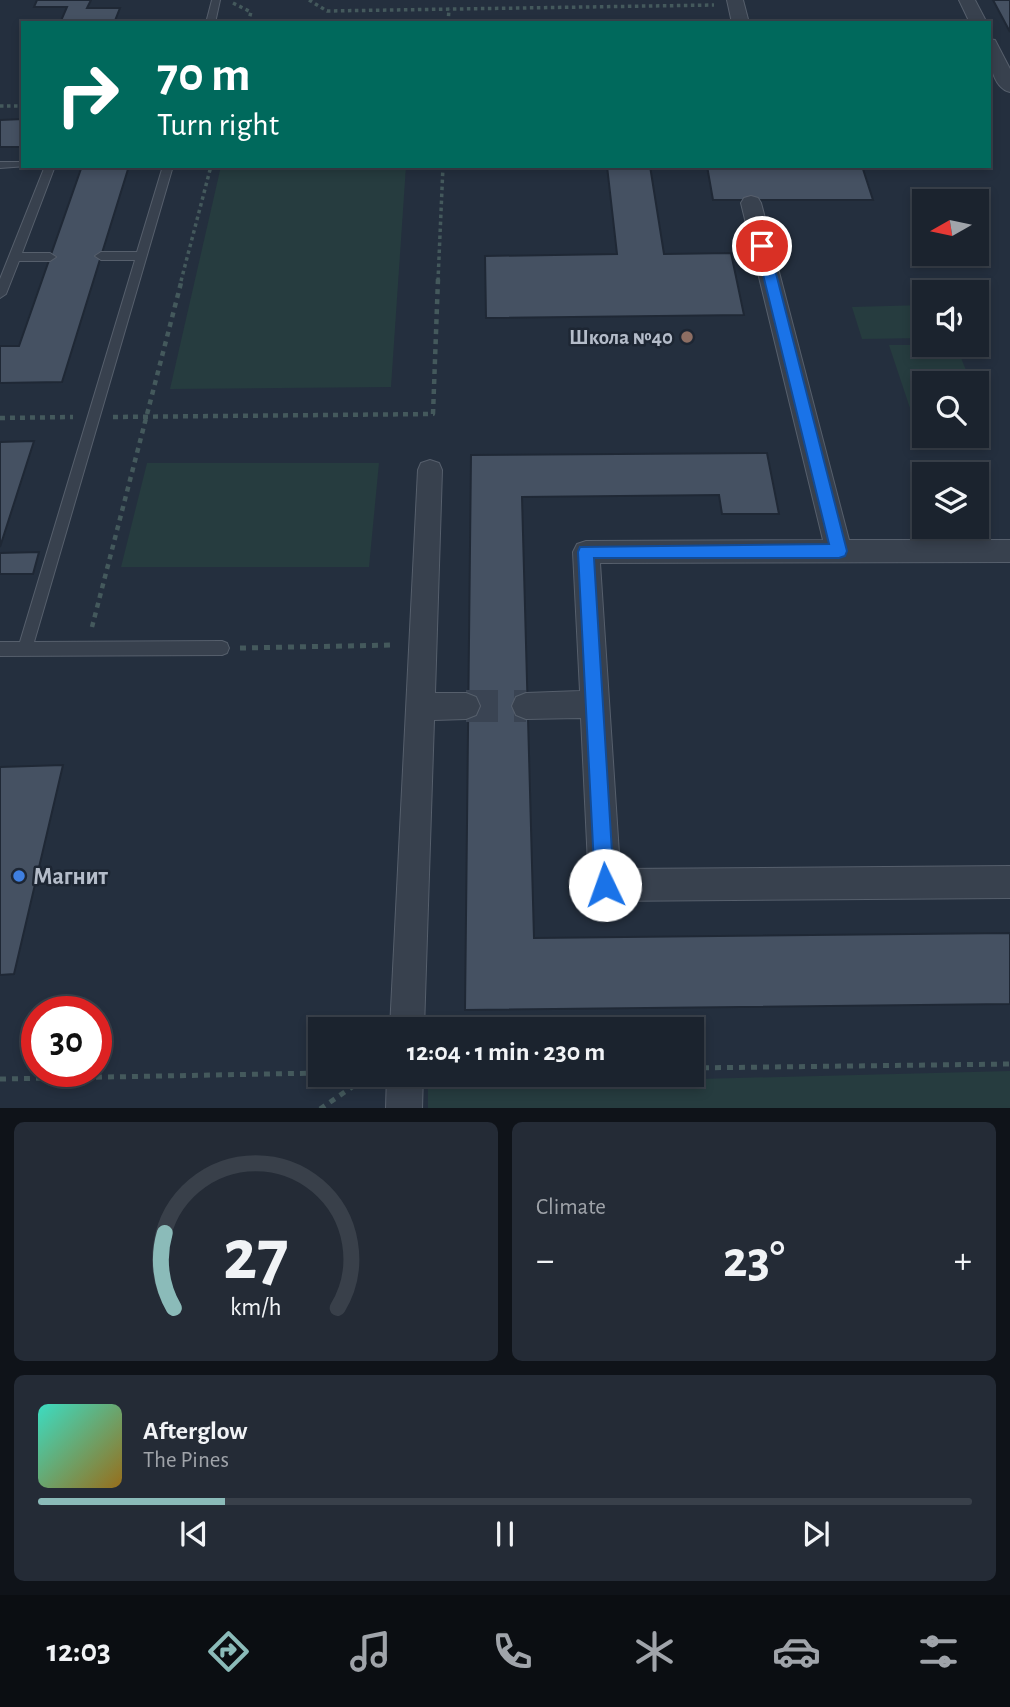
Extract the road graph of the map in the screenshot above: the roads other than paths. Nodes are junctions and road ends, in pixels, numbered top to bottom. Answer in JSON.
{"nodes":[{"id":1,"x":216,"y":0,"type":"edge"},
{"id":2,"x":967,"y":0,"type":"edge"},
{"id":3,"x":736,"y":3,"type":"edge"},
{"id":4,"x":211,"y":21,"type":"edge"},
{"id":5,"x":740,"y":21,"type":"edge"},
{"id":6,"x":977,"y":21,"type":"edge"},
{"id":7,"x":991,"y":48,"type":"edge"},
{"id":8,"x":1010,"y":87,"type":"edge"},
{"id":9,"x":0,"y":165,"type":"edge"},
{"id":10,"x":21,"y":165,"type":"edge"},
{"id":11,"x":49,"y":168,"type":"edge"},
{"id":12,"x":167,"y":168,"type":"edge"},
{"id":13,"x":751,"y":203,"type":"dead end"},
{"id":14,"x":101,"y":256,"type":"dead end"},
{"id":15,"x":141,"y":256,"type":"junction"},
{"id":16,"x":14,"y":257,"type":"junction"},
{"id":17,"x":50,"y":257,"type":"dead end"},
{"id":18,"x":0,"y":294,"type":"edge"},
{"id":19,"x":430,"y":470,"type":"dead end"},
{"id":20,"x":839,"y":551,"type":"junction"},
{"id":21,"x":1010,"y":551,"type":"edge"},
{"id":22,"x":222,"y":648,"type":"road end"},
{"id":23,"x":0,"y":649,"type":"edge"},
{"id":24,"x":25,"y":649,"type":"junction"},
{"id":25,"x":594,"y":705,"type":"junction"},
{"id":26,"x":466,"y":706,"type":"tunnel mouth"},
{"id":27,"x":526,"y":706,"type":"tunnel mouth"},
{"id":28,"x":420,"y":708,"type":"junction"},
{"id":29,"x":1010,"y":882,"type":"edge"},
{"id":30,"x":407,"y":1017,"type":"edge"},
{"id":31,"x":405,"y":1087,"type":"edge"},
{"id":32,"x":404,"y":1108,"type":"edge"}],
"edges":[{"from":1,"to":4,"type":"lane"},
{"from":2,"to":6,"type":"street"},
{"from":3,"to":5,"type":"street"},
{"from":7,"to":8,"type":"street"},
{"from":9,"to":10,"type":"lane"},
{"from":11,"to":16,"type":"lane"},
{"from":12,"to":15,"type":"lane"},
{"from":13,"to":20,"type":"street"},
{"from":14,"to":15,"type":"lane"},
{"from":15,"to":24,"type":"lane"},
{"from":16,"to":17,"type":"lane"},
{"from":16,"to":18,"type":"lane"},
{"from":19,"to":28,"type":"street"},
{"from":20,"to":21,"type":"street"},
{"from":20,"to":25,"type":"street"},
{"from":22,"to":24,"type":"lane"},
{"from":23,"to":24,"type":"lane"},
{"from":25,"to":27,"type":"street"},
{"from":25,"to":29,"type":"street"},
{"from":26,"to":28,"type":"street"},
{"from":28,"to":30,"type":"street"},
{"from":31,"to":32,"type":"street"}]}
